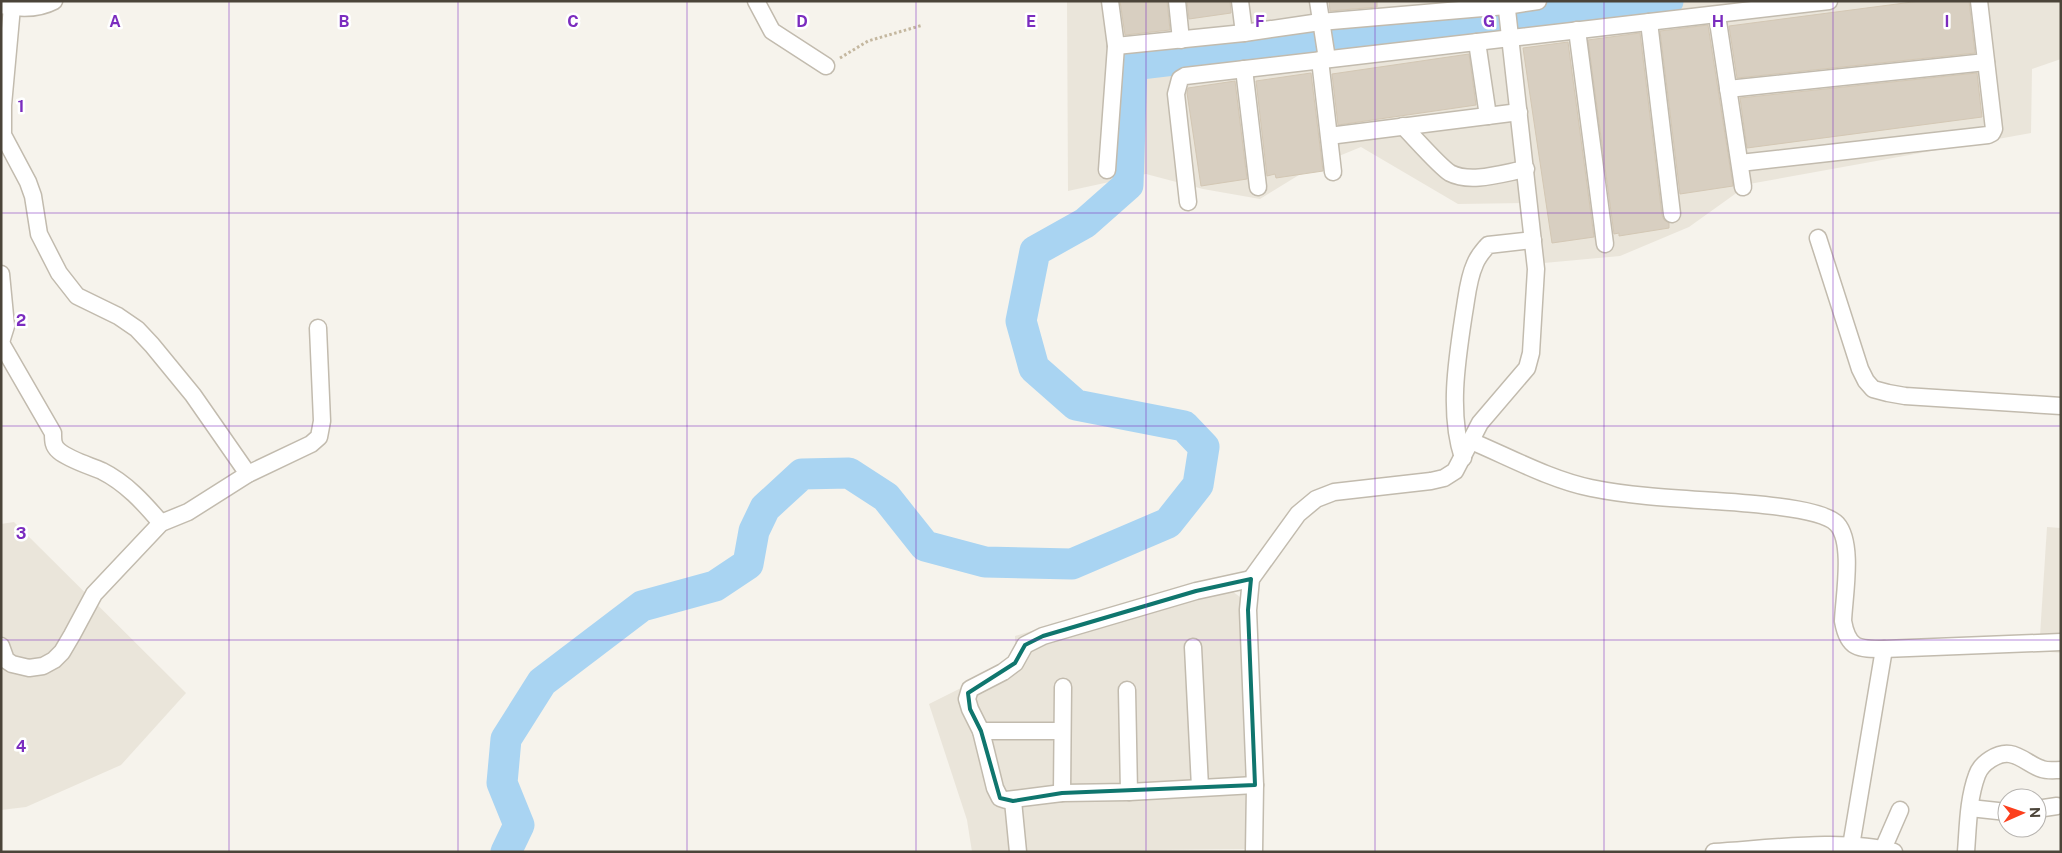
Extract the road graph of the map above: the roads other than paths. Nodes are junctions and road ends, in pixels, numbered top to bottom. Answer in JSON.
{"nodes":[{"id":1,"x":54,"y":1,"type":"edge"},
{"id":2,"x":756,"y":1,"type":"edge"},
{"id":3,"x":1110,"y":1,"type":"edge"},
{"id":4,"x":1177,"y":1,"type":"edge"},
{"id":5,"x":1240,"y":1,"type":"edge"},
{"id":6,"x":1318,"y":1,"type":"edge"},
{"id":7,"x":1538,"y":1,"type":"edge"},
{"id":8,"x":1828,"y":1,"type":"edge"},
{"id":9,"x":1980,"y":1,"type":"edge"},
{"id":10,"x":1506,"y":4,"type":"edge"},
{"id":11,"x":7,"y":6,"type":"edge"},
{"id":12,"x":1717,"y":15,"type":"junction"},
{"id":13,"x":1649,"y":22,"type":"junction"},
{"id":14,"x":1321,"y":27,"type":"junction"},
{"id":15,"x":1577,"y":30,"type":"junction"},
{"id":16,"x":1244,"y":33,"type":"junction"},
{"id":17,"x":1511,"y":38,"type":"junction"},
{"id":18,"x":1181,"y":40,"type":"junction"},
{"id":19,"x":1477,"y":42,"type":"junction"},
{"id":20,"x":1116,"y":46,"type":"junction"},
{"id":21,"x":1325,"y":59,"type":"junction"},
{"id":22,"x":1986,"y":62,"type":"junction"},
{"id":23,"x":826,"y":66,"type":"road end"},
{"id":24,"x":1244,"y":69,"type":"junction"},
{"id":25,"x":1728,"y":89,"type":"junction"},
{"id":26,"x":1519,"y":112,"type":"junction"},
{"id":27,"x":1488,"y":116,"type":"junction"},
{"id":28,"x":1403,"y":126,"type":"junction"},
{"id":29,"x":2,"y":136,"type":"edge"},
{"id":30,"x":1329,"y":136,"type":"junction"},
{"id":31,"x":1740,"y":163,"type":"junction"},
{"id":32,"x":1526,"y":169,"type":"junction"},
{"id":33,"x":1107,"y":170,"type":"dead end"},
{"id":34,"x":1333,"y":172,"type":"dead end"},
{"id":35,"x":1258,"y":186,"type":"dead end"},
{"id":36,"x":1743,"y":187,"type":"dead end"},
{"id":37,"x":1188,"y":202,"type":"dead end"},
{"id":38,"x":1672,"y":214,"type":"dead end"},
{"id":39,"x":1818,"y":238,"type":"dead end"},
{"id":40,"x":1533,"y":240,"type":"junction"},
{"id":41,"x":1605,"y":244,"type":"dead end"},
{"id":42,"x":1,"y":274,"type":"edge"},
{"id":43,"x":318,"y":328,"type":"dead end"},
{"id":44,"x":1,"y":342,"type":"edge"},
{"id":45,"x":2061,"y":406,"type":"edge"},
{"id":46,"x":1471,"y":441,"type":"junction"},
{"id":47,"x":1463,"y":458,"type":"junction"},
{"id":48,"x":248,"y":474,"type":"junction"},
{"id":49,"x":161,"y":523,"type":"junction"},
{"id":50,"x":1251,"y":579,"type":"junction"},
{"id":51,"x":2061,"y":642,"type":"edge"},
{"id":52,"x":1,"y":646,"type":"edge"},
{"id":53,"x":1193,"y":647,"type":"dead end"},
{"id":54,"x":1884,"y":649,"type":"junction"},
{"id":55,"x":1063,"y":687,"type":"dead end"},
{"id":56,"x":1127,"y":690,"type":"dead end"},
{"id":57,"x":981,"y":731,"type":"junction"},
{"id":58,"x":1062,"y":731,"type":"junction"},
{"id":59,"x":2061,"y":770,"type":"edge"},
{"id":60,"x":1254,"y":784,"type":"junction"},
{"id":61,"x":1200,"y":787,"type":"junction"},
{"id":62,"x":1129,"y":792,"type":"junction"},
{"id":63,"x":1062,"y":793,"type":"junction"},
{"id":64,"x":1013,"y":801,"type":"junction"},
{"id":65,"x":2057,"y":806,"type":"dead end"},
{"id":66,"x":1970,"y":808,"type":"junction"},
{"id":67,"x":2047,"y":808,"type":"edge"},
{"id":68,"x":1900,"y":810,"type":"dead end"},
{"id":69,"x":1997,"y":811,"type":"edge"},
{"id":70,"x":1851,"y":846,"type":"junction"},
{"id":71,"x":1815,"y":849,"type":"edge"},
{"id":72,"x":1889,"y":850,"type":"edge"},
{"id":73,"x":1018,"y":852,"type":"edge"},
{"id":74,"x":1254,"y":852,"type":"edge"},
{"id":75,"x":1714,"y":852,"type":"edge"},
{"id":76,"x":1966,"y":852,"type":"edge"}],
"edges":[{"from":1,"to":11,"type":"street"},
{"from":2,"to":23,"type":"street"},
{"from":3,"to":20,"type":"street"},
{"from":4,"to":18,"type":"street"},
{"from":5,"to":16,"type":"street"},
{"from":6,"to":14,"type":"street"},
{"from":7,"to":10,"type":"street"},
{"from":8,"to":12,"type":"street"},
{"from":9,"to":22,"type":"street"},
{"from":10,"to":14,"type":"street"},
{"from":10,"to":17,"type":"street"},
{"from":11,"to":29,"type":"street"},
{"from":12,"to":13,"type":"street"},
{"from":12,"to":25,"type":"street"},
{"from":13,"to":15,"type":"street"},
{"from":13,"to":38,"type":"street"},
{"from":14,"to":16,"type":"street"},
{"from":14,"to":21,"type":"street"},
{"from":15,"to":17,"type":"street"},
{"from":15,"to":41,"type":"street"},
{"from":16,"to":18,"type":"street"},
{"from":17,"to":19,"type":"street"},
{"from":17,"to":26,"type":"street"},
{"from":18,"to":20,"type":"street"},
{"from":19,"to":21,"type":"street"},
{"from":19,"to":27,"type":"street"},
{"from":20,"to":33,"type":"street"},
{"from":21,"to":24,"type":"street"},
{"from":21,"to":30,"type":"street"},
{"from":22,"to":25,"type":"street"},
{"from":22,"to":31,"type":"street"},
{"from":24,"to":35,"type":"street"},
{"from":24,"to":37,"type":"street"},
{"from":25,"to":31,"type":"street"},
{"from":26,"to":27,"type":"street"},
{"from":26,"to":32,"type":"street"},
{"from":27,"to":28,"type":"street"},
{"from":28,"to":30,"type":"street"},
{"from":28,"to":32,"type":"street"},
{"from":29,"to":48,"type":"street"},
{"from":30,"to":34,"type":"street"},
{"from":31,"to":36,"type":"street"},
{"from":32,"to":40,"type":"street"},
{"from":39,"to":45,"type":"street"},
{"from":40,"to":46,"type":"street"},
{"from":40,"to":47,"type":"street"},
{"from":42,"to":44,"type":"street"},
{"from":43,"to":48,"type":"street"},
{"from":44,"to":49,"type":"street"},
{"from":46,"to":47,"type":"street"},
{"from":46,"to":54,"type":"street"},
{"from":47,"to":50,"type":"street"},
{"from":48,"to":49,"type":"street"},
{"from":49,"to":52,"type":"street"},
{"from":50,"to":57,"type":"street"},
{"from":50,"to":60,"type":"street"},
{"from":51,"to":54,"type":"street"},
{"from":53,"to":61,"type":"street"},
{"from":54,"to":70,"type":"street"},
{"from":55,"to":58,"type":"street"},
{"from":56,"to":62,"type":"street"},
{"from":57,"to":58,"type":"street"},
{"from":57,"to":64,"type":"street"},
{"from":58,"to":63,"type":"street"},
{"from":59,"to":66,"type":"street"},
{"from":60,"to":61,"type":"street"},
{"from":60,"to":74,"type":"street"},
{"from":61,"to":62,"type":"street"},
{"from":62,"to":63,"type":"street"},
{"from":63,"to":64,"type":"street"},
{"from":64,"to":73,"type":"street"},
{"from":65,"to":67,"type":"street"},
{"from":66,"to":69,"type":"street"},
{"from":66,"to":76,"type":"street"},
{"from":68,"to":72,"type":"street"},
{"from":70,"to":71,"type":"street"},
{"from":70,"to":72,"type":"street"},
{"from":71,"to":75,"type":"street"}]}
